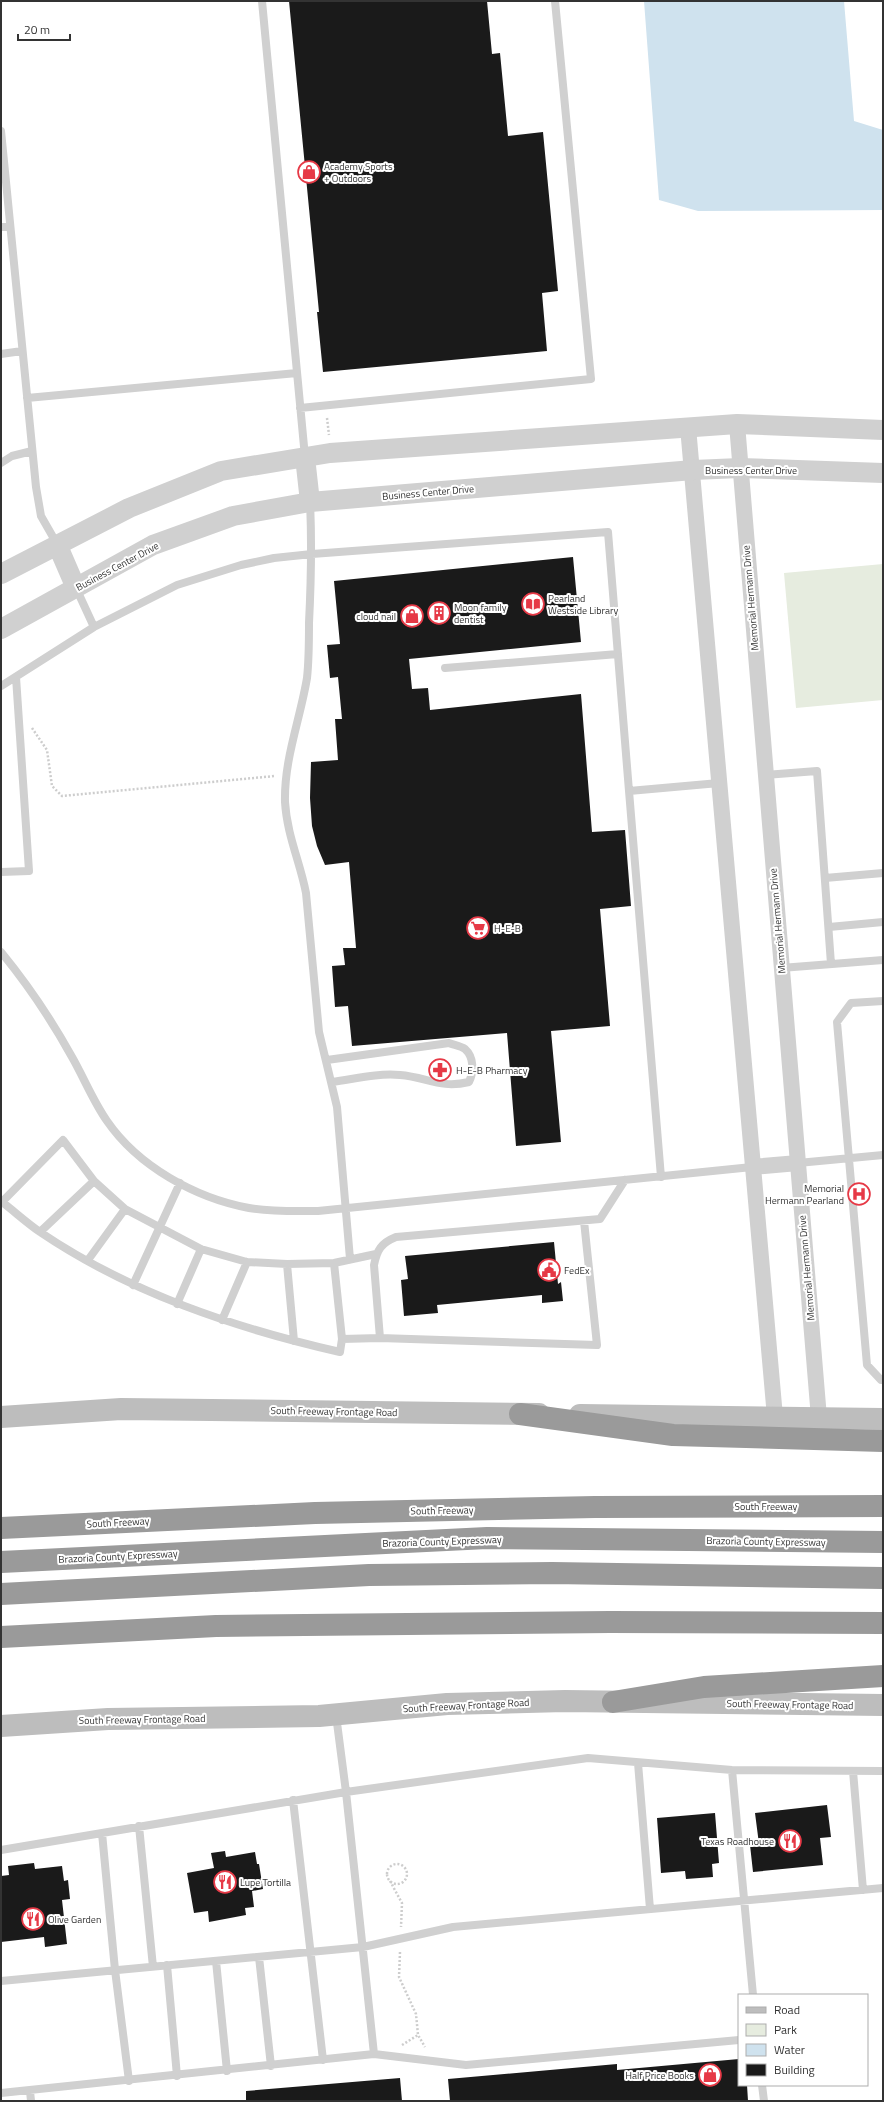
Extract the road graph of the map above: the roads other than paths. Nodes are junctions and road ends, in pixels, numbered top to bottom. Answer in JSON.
{"nodes":[{"id":1,"x":262,"y":1,"type":"edge"},
{"id":2,"x":554,"y":1,"type":"edge"},
{"id":3,"x":1,"y":131,"type":"edge"},
{"id":4,"x":10,"y":226,"type":"junction"},
{"id":5,"x":1,"y":227,"type":"edge"},
{"id":6,"x":22,"y":351,"type":"junction"},
{"id":7,"x":1,"y":354,"type":"edge"},
{"id":8,"x":297,"y":373,"type":"junction"},
{"id":9,"x":27,"y":398,"type":"junction"},
{"id":10,"x":300,"y":408,"type":"junction"},
{"id":11,"x":737,"y":424,"type":"junction"},
{"id":12,"x":688,"y":427,"type":"junction"},
{"id":13,"x":883,"y":430,"type":"edge"},
{"id":14,"x":32,"y":451,"type":"junction"},
{"id":15,"x":305,"y":457,"type":"junction"},
{"id":16,"x":1,"y":463,"type":"edge"},
{"id":17,"x":740,"y":468,"type":"junction"},
{"id":18,"x":692,"y":470,"type":"junction"},
{"id":19,"x":883,"y":473,"type":"edge"},
{"id":20,"x":310,"y":502,"type":"junction"},
{"id":21,"x":57,"y":544,"type":"junction"},
{"id":22,"x":312,"y":554,"type":"junction"},
{"id":23,"x":1,"y":574,"type":"edge"},
{"id":24,"x":76,"y":588,"type":"junction"},
{"id":25,"x":94,"y":627,"type":"junction"},
{"id":26,"x":1,"y":629,"type":"edge"},
{"id":27,"x":618,"y":654,"type":"junction"},
{"id":28,"x":445,"y":668,"type":"dead end"},
{"id":29,"x":16,"y":677,"type":"junction"},
{"id":30,"x":1,"y":686,"type":"edge"},
{"id":31,"x":765,"y":775,"type":"junction"},
{"id":32,"x":719,"y":783,"type":"junction"},
{"id":33,"x":629,"y":791,"type":"junction"},
{"id":34,"x":1,"y":872,"type":"edge"},
{"id":35,"x":883,"y":873,"type":"edge"},
{"id":36,"x":825,"y":878,"type":"junction"},
{"id":37,"x":883,"y":922,"type":"edge"},
{"id":38,"x":828,"y":927,"type":"junction"},
{"id":39,"x":3,"y":957,"type":"edge"},
{"id":40,"x":883,"y":960,"type":"edge"},
{"id":41,"x":831,"y":964,"type":"junction"},
{"id":42,"x":781,"y":968,"type":"junction"},
{"id":43,"x":883,"y":1001,"type":"edge"},
{"id":44,"x":327,"y":1060,"type":"junction"},
{"id":45,"x":332,"y":1082,"type":"junction"},
{"id":46,"x":883,"y":1155,"type":"edge"},
{"id":47,"x":850,"y":1158,"type":"junction"},
{"id":48,"x":798,"y":1163,"type":"junction"},
{"id":49,"x":752,"y":1167,"type":"junction"},
{"id":50,"x":661,"y":1177,"type":"junction"},
{"id":51,"x":625,"y":1180,"type":"junction"},
{"id":52,"x":94,"y":1181,"type":"junction"},
{"id":53,"x":180,"y":1183,"type":"junction"},
{"id":54,"x":2,"y":1202,"type":"edge"},
{"id":55,"x":346,"y":1208,"type":"junction"},
{"id":56,"x":125,"y":1209,"type":"junction"},
{"id":57,"x":584,"y":1221,"type":"junction"},
{"id":58,"x":159,"y":1228,"type":"junction"},
{"id":59,"x":40,"y":1232,"type":"junction"},
{"id":60,"x":201,"y":1249,"type":"junction"},
{"id":61,"x":376,"y":1254,"type":"junction"},
{"id":62,"x":88,"y":1260,"type":"junction"},
{"id":63,"x":350,"y":1260,"type":"junction"},
{"id":64,"x":247,"y":1262,"type":"junction"},
{"id":65,"x":334,"y":1263,"type":"junction"},
{"id":66,"x":288,"y":1264,"type":"junction"},
{"id":67,"x":133,"y":1285,"type":"junction"},
{"id":68,"x":177,"y":1304,"type":"junction"},
{"id":69,"x":222,"y":1320,"type":"junction"},
{"id":70,"x":380,"y":1338,"type":"junction"},
{"id":71,"x":342,"y":1339,"type":"junction"},
{"id":72,"x":294,"y":1342,"type":"junction"},
{"id":73,"x":883,"y":1380,"type":"edge"},
{"id":74,"x":520,"y":1414,"type":"junction"},
{"id":75,"x":1,"y":1417,"type":"edge"},
{"id":76,"x":775,"y":1418,"type":"junction"},
{"id":77,"x":819,"y":1418,"type":"junction"},
{"id":78,"x":883,"y":1419,"type":"edge"},
{"id":79,"x":883,"y":1441,"type":"edge"},
{"id":80,"x":883,"y":1506,"type":"edge"},
{"id":81,"x":1,"y":1528,"type":"edge"},
{"id":82,"x":883,"y":1542,"type":"edge"},
{"id":83,"x":1,"y":1562,"type":"edge"},
{"id":84,"x":883,"y":1578,"type":"edge"},
{"id":85,"x":1,"y":1594,"type":"edge"},
{"id":86,"x":883,"y":1623,"type":"edge"},
{"id":87,"x":1,"y":1637,"type":"edge"},
{"id":88,"x":883,"y":1676,"type":"edge"},
{"id":89,"x":613,"y":1702,"type":"junction"},
{"id":90,"x":883,"y":1706,"type":"edge"},
{"id":91,"x":336,"y":1714,"type":"junction"},
{"id":92,"x":1,"y":1726,"type":"edge"},
{"id":93,"x":638,"y":1763,"type":"junction"},
{"id":94,"x":732,"y":1770,"type":"junction"},
{"id":95,"x":853,"y":1771,"type":"junction"},
{"id":96,"x":883,"y":1771,"type":"edge"},
{"id":97,"x":346,"y":1792,"type":"junction"},
{"id":98,"x":293,"y":1800,"type":"junction"},
{"id":99,"x":139,"y":1826,"type":"junction"},
{"id":100,"x":102,"y":1833,"type":"junction"},
{"id":101,"x":1,"y":1850,"type":"edge"},
{"id":102,"x":883,"y":1888,"type":"edge"},
{"id":103,"x":863,"y":1890,"type":"junction"},
{"id":104,"x":744,"y":1900,"type":"junction"},
{"id":105,"x":650,"y":1909,"type":"junction"},
{"id":106,"x":363,"y":1946,"type":"junction"},
{"id":107,"x":311,"y":1952,"type":"junction"},
{"id":108,"x":259,"y":1956,"type":"junction"},
{"id":109,"x":216,"y":1960,"type":"junction"},
{"id":110,"x":168,"y":1965,"type":"junction"},
{"id":111,"x":153,"y":1967,"type":"junction"},
{"id":112,"x":115,"y":1970,"type":"junction"},
{"id":113,"x":1,"y":1981,"type":"edge"},
{"id":114,"x":753,"y":1994,"type":"edge"},
{"id":115,"x":738,"y":2040,"type":"edge"},
{"id":116,"x":374,"y":2054,"type":"junction"},
{"id":117,"x":323,"y":2060,"type":"junction"},
{"id":118,"x":271,"y":2066,"type":"junction"},
{"id":119,"x":227,"y":2071,"type":"junction"},
{"id":120,"x":177,"y":2076,"type":"junction"},
{"id":121,"x":129,"y":2081,"type":"junction"},
{"id":122,"x":762,"y":2086,"type":"edge"},
{"id":123,"x":30,"y":2091,"type":"junction"},
{"id":124,"x":1,"y":2093,"type":"edge"},
{"id":125,"x":31,"y":2101,"type":"edge"},
{"id":126,"x":764,"y":2101,"type":"edge"}],
"edges":[{"from":1,"to":8,"type":"lane"},
{"from":2,"to":10,"type":"lane"},
{"from":3,"to":4,"type":"lane"},
{"from":4,"to":5,"type":"lane"},
{"from":4,"to":6,"type":"lane"},
{"from":6,"to":7,"type":"lane"},
{"from":6,"to":9,"type":"lane"},
{"from":8,"to":9,"type":"lane"},
{"from":8,"to":10,"type":"lane"},
{"from":9,"to":14,"type":"lane"},
{"from":10,"to":15,"type":"lane"},
{"from":11,"to":12,"type":"street"},
{"from":11,"to":13,"type":"street"},
{"from":11,"to":17,"type":"street","name":"Memorial Hermann Drive"},
{"from":12,"to":15,"type":"street"},
{"from":12,"to":18,"type":"street"},
{"from":14,"to":16,"type":"lane"},
{"from":14,"to":21,"type":"lane"},
{"from":15,"to":20,"type":"street"},
{"from":15,"to":21,"type":"street"},
{"from":17,"to":18,"type":"street","name":"Business Center Drive"},
{"from":17,"to":19,"type":"street","name":"Business Center Drive"},
{"from":17,"to":31,"type":"street","name":"Memorial Hermann Drive"},
{"from":18,"to":20,"type":"street","name":"Business Center Drive"},
{"from":18,"to":32,"type":"street"},
{"from":20,"to":22,"type":"lane"},
{"from":20,"to":24,"type":"street","name":"Business Center Drive"},
{"from":21,"to":23,"type":"street"},
{"from":21,"to":24,"type":"street"},
{"from":22,"to":25,"type":"lane"},
{"from":22,"to":27,"type":"lane"},
{"from":22,"to":44,"type":"lane"},
{"from":24,"to":25,"type":"lane"},
{"from":24,"to":26,"type":"street","name":"Business Center Drive"},
{"from":25,"to":29,"type":"lane"},
{"from":27,"to":28,"type":"lane"},
{"from":27,"to":33,"type":"lane"},
{"from":29,"to":30,"type":"lane"},
{"from":29,"to":34,"type":"lane"},
{"from":31,"to":36,"type":"lane"},
{"from":31,"to":42,"type":"street","name":"Memorial Hermann Drive"},
{"from":32,"to":33,"type":"lane"},
{"from":32,"to":49,"type":"street"},
{"from":33,"to":50,"type":"lane"},
{"from":35,"to":36,"type":"lane"},
{"from":36,"to":38,"type":"lane"},
{"from":37,"to":38,"type":"lane"},
{"from":38,"to":41,"type":"lane"},
{"from":39,"to":53,"type":"lane"},
{"from":40,"to":41,"type":"lane"},
{"from":41,"to":42,"type":"lane"},
{"from":42,"to":48,"type":"street","name":"Memorial Hermann Drive"},
{"from":43,"to":47,"type":"lane"},
{"from":44,"to":45,"type":"lane"},
{"from":44,"to":45,"type":"lane"},
{"from":45,"to":55,"type":"lane"},
{"from":46,"to":47,"type":"lane"},
{"from":47,"to":48,"type":"lane"},
{"from":47,"to":73,"type":"lane"},
{"from":48,"to":49,"type":"street"},
{"from":48,"to":77,"type":"street","name":"Memorial Hermann Drive"},
{"from":49,"to":50,"type":"lane"},
{"from":49,"to":76,"type":"street"},
{"from":50,"to":51,"type":"lane"},
{"from":51,"to":55,"type":"lane"},
{"from":51,"to":57,"type":"lane"},
{"from":52,"to":54,"type":"lane"},
{"from":52,"to":56,"type":"lane"},
{"from":52,"to":59,"type":"lane"},
{"from":53,"to":55,"type":"lane"},
{"from":53,"to":58,"type":"lane"},
{"from":54,"to":59,"type":"lane"},
{"from":55,"to":63,"type":"lane"},
{"from":56,"to":58,"type":"lane"},
{"from":56,"to":62,"type":"lane"},
{"from":57,"to":61,"type":"lane"},
{"from":57,"to":70,"type":"lane"},
{"from":58,"to":60,"type":"lane"},
{"from":58,"to":67,"type":"lane"},
{"from":59,"to":62,"type":"lane"},
{"from":60,"to":64,"type":"lane"},
{"from":60,"to":68,"type":"lane"},
{"from":61,"to":63,"type":"lane"},
{"from":61,"to":70,"type":"lane"},
{"from":62,"to":67,"type":"lane"},
{"from":63,"to":65,"type":"lane"},
{"from":64,"to":66,"type":"lane"},
{"from":64,"to":69,"type":"lane"},
{"from":65,"to":66,"type":"lane"},
{"from":65,"to":71,"type":"lane"},
{"from":66,"to":72,"type":"lane"},
{"from":67,"to":68,"type":"lane"},
{"from":68,"to":69,"type":"lane"},
{"from":69,"to":72,"type":"lane"},
{"from":70,"to":71,"type":"lane"},
{"from":71,"to":72,"type":"lane"},
{"from":74,"to":75,"type":"main road","name":"South Freeway Frontage Road"},
{"from":74,"to":76,"type":"main road","name":"South Freeway Frontage Road"},
{"from":74,"to":79,"type":"highway"},
{"from":76,"to":77,"type":"main road","name":"South Freeway Frontage Road"},
{"from":77,"to":78,"type":"main road","name":"South Freeway Frontage Road"},
{"from":80,"to":81,"type":"highway","name":"South Freeway"},
{"from":82,"to":83,"type":"highway","name":"Brazoria County Expressway"},
{"from":84,"to":85,"type":"highway"},
{"from":86,"to":87,"type":"highway"},
{"from":88,"to":89,"type":"highway"},
{"from":89,"to":90,"type":"main road","name":"South Freeway Frontage Road"},
{"from":89,"to":91,"type":"main road","name":"South Freeway Frontage Road"},
{"from":91,"to":92,"type":"main road","name":"South Freeway Frontage Road"},
{"from":91,"to":97,"type":"lane"},
{"from":93,"to":94,"type":"lane"},
{"from":93,"to":97,"type":"lane"},
{"from":93,"to":105,"type":"lane"},
{"from":94,"to":95,"type":"lane"},
{"from":94,"to":104,"type":"lane"},
{"from":95,"to":96,"type":"lane"},
{"from":95,"to":103,"type":"lane"},
{"from":97,"to":98,"type":"lane"},
{"from":97,"to":106,"type":"lane"},
{"from":98,"to":99,"type":"lane"},
{"from":98,"to":107,"type":"lane"},
{"from":99,"to":100,"type":"lane"},
{"from":99,"to":111,"type":"lane"},
{"from":100,"to":101,"type":"lane"},
{"from":100,"to":112,"type":"lane"},
{"from":102,"to":103,"type":"lane"},
{"from":103,"to":104,"type":"lane"},
{"from":104,"to":105,"type":"lane"},
{"from":104,"to":114,"type":"lane"},
{"from":105,"to":106,"type":"lane"},
{"from":106,"to":107,"type":"lane"},
{"from":106,"to":116,"type":"lane"},
{"from":107,"to":108,"type":"lane"},
{"from":107,"to":117,"type":"lane"},
{"from":108,"to":109,"type":"lane"},
{"from":108,"to":118,"type":"lane"},
{"from":109,"to":110,"type":"lane"},
{"from":109,"to":119,"type":"lane"},
{"from":110,"to":111,"type":"lane"},
{"from":110,"to":120,"type":"lane"},
{"from":111,"to":112,"type":"lane"},
{"from":112,"to":113,"type":"lane"},
{"from":112,"to":121,"type":"lane"},
{"from":115,"to":116,"type":"lane"},
{"from":116,"to":117,"type":"lane"},
{"from":117,"to":118,"type":"lane"},
{"from":118,"to":119,"type":"lane"},
{"from":119,"to":120,"type":"lane"},
{"from":120,"to":121,"type":"lane"},
{"from":121,"to":123,"type":"lane"},
{"from":122,"to":126,"type":"lane"},
{"from":123,"to":124,"type":"lane"},
{"from":123,"to":125,"type":"lane"}]}
